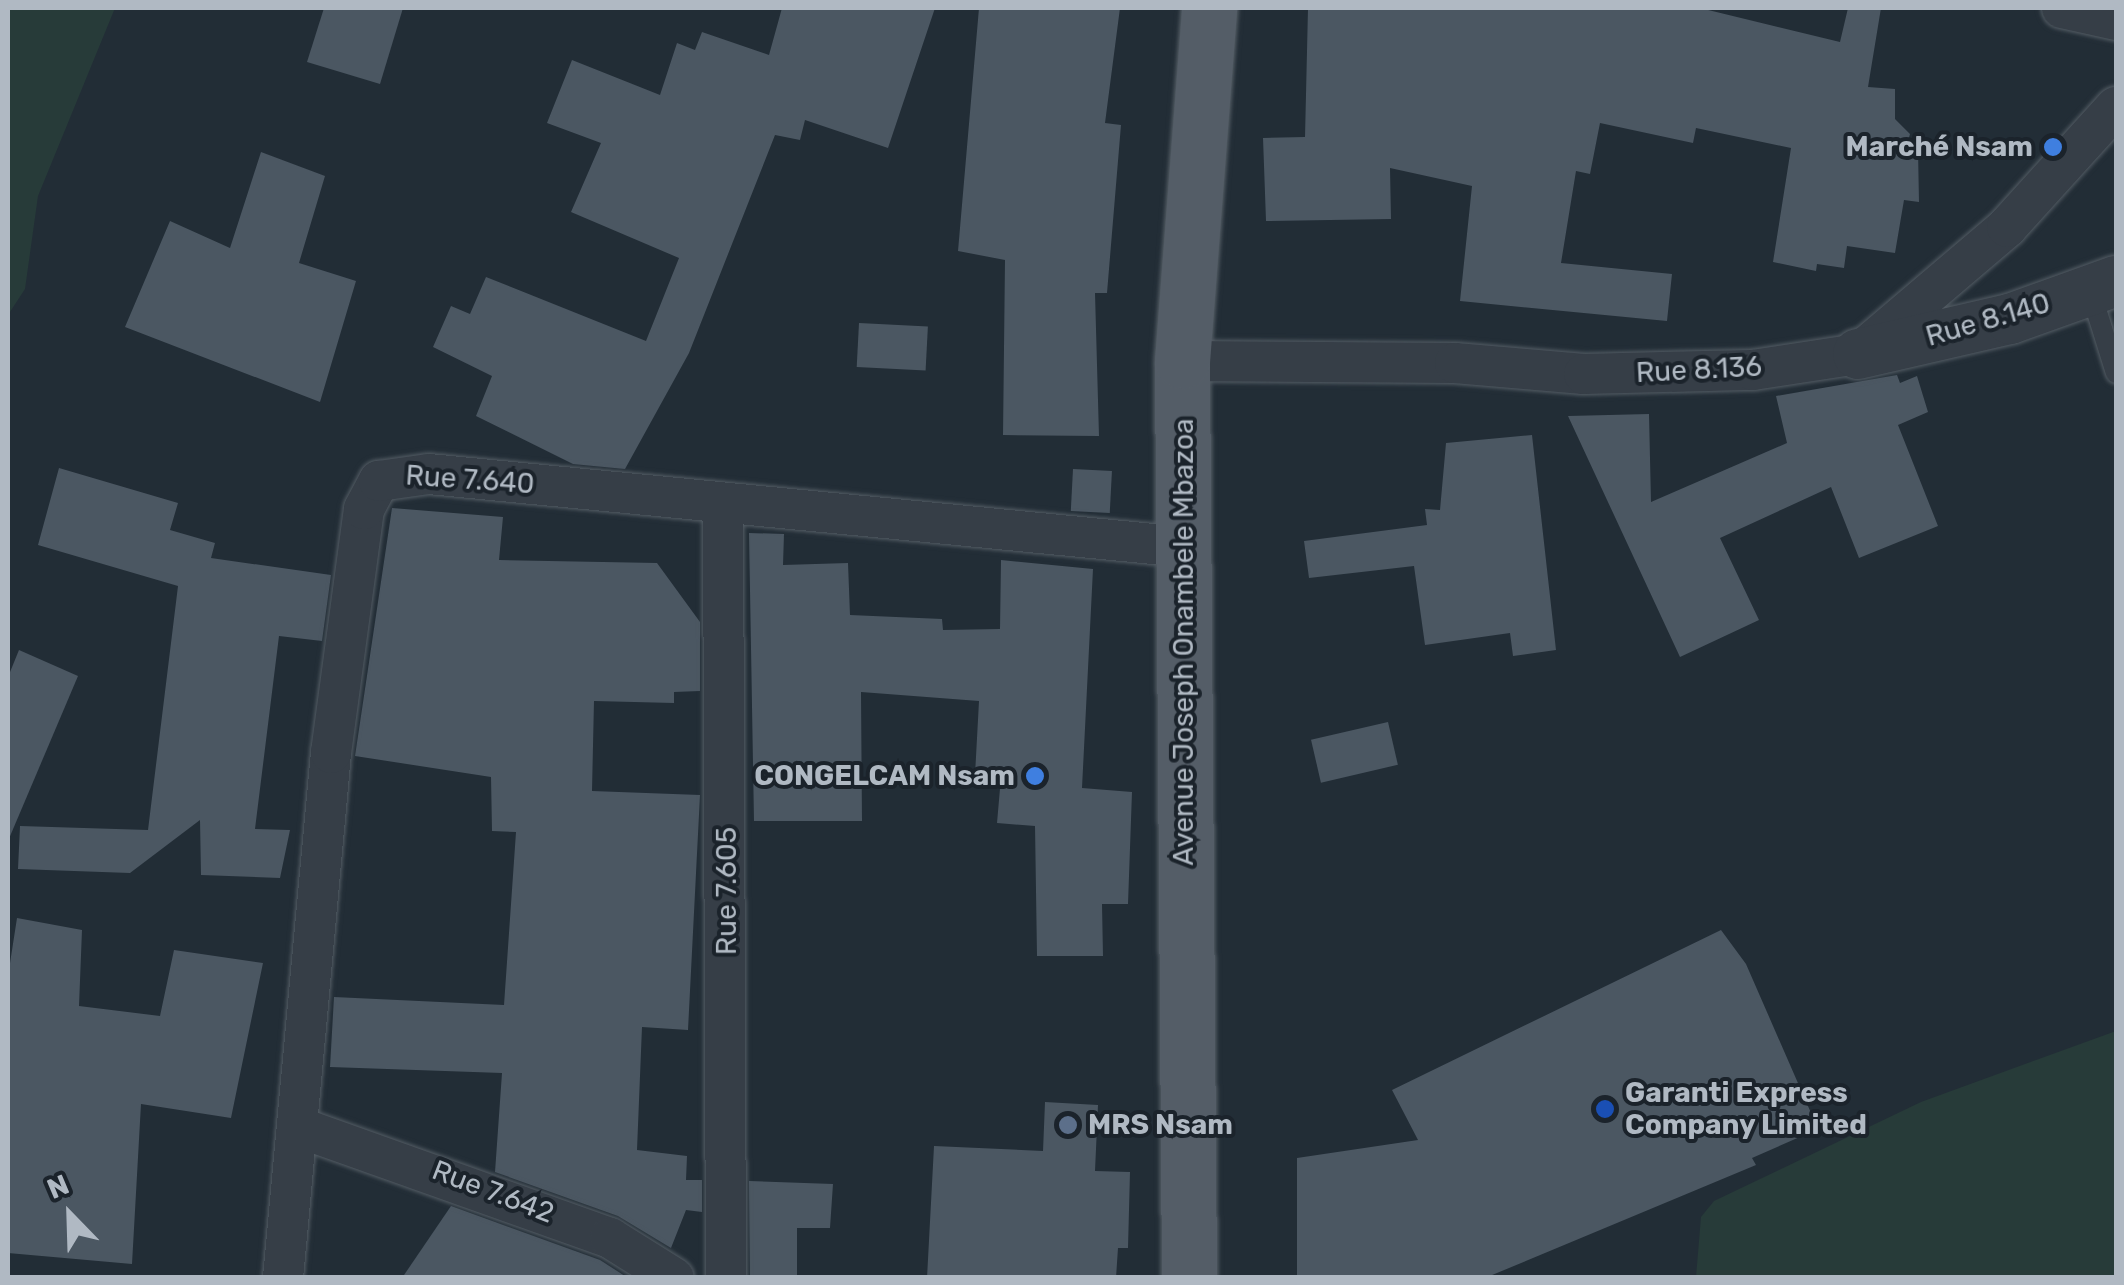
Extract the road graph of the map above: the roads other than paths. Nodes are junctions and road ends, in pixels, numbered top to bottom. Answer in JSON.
{"nodes":[{"id":1,"x":1208,"y":8,"type":"edge"},
{"id":2,"x":2062,"y":8,"type":"edge"},
{"id":3,"x":2116,"y":20,"type":"edge"},
{"id":4,"x":2116,"y":107,"type":"edge"},
{"id":5,"x":2103,"y":286,"type":"edge"},
{"id":6,"x":1858,"y":354,"type":"junction"},
{"id":7,"x":1182,"y":361,"type":"junction"},
{"id":8,"x":2116,"y":374,"type":"edge"},
{"id":9,"x":723,"y":505,"type":"junction"},
{"id":10,"x":1184,"y":547,"type":"junction"},
{"id":11,"x":304,"y":1129,"type":"junction"},
{"id":12,"x":283,"y":1278,"type":"edge"},
{"id":13,"x":674,"y":1278,"type":"edge"},
{"id":14,"x":726,"y":1278,"type":"edge"},
{"id":15,"x":1189,"y":1278,"type":"edge"}],
"edges":[{"from":1,"to":7,"type":"main road","name":"Avenue Joseph Onambele Mbazoa"},
{"from":2,"to":3,"type":"street"},
{"from":4,"to":6,"type":"street"},
{"from":5,"to":6,"type":"street","name":"Rue 8.140"},
{"from":5,"to":8,"type":"lane"},
{"from":6,"to":7,"type":"street","name":"Rue 8.136"},
{"from":7,"to":10,"type":"main road","name":"Avenue Joseph Onambele Mbazoa"},
{"from":9,"to":10,"type":"street","name":"Rue 7.640"},
{"from":9,"to":11,"type":"street","name":"Rue 7.640"},
{"from":9,"to":14,"type":"street","name":"Rue 7.605"},
{"from":10,"to":15,"type":"main road","name":"Avenue Joseph Onambele Mbazoa"},
{"from":11,"to":12,"type":"street","name":"Rue 7.640"},
{"from":11,"to":13,"type":"street","name":"Rue 7.642"}]}
